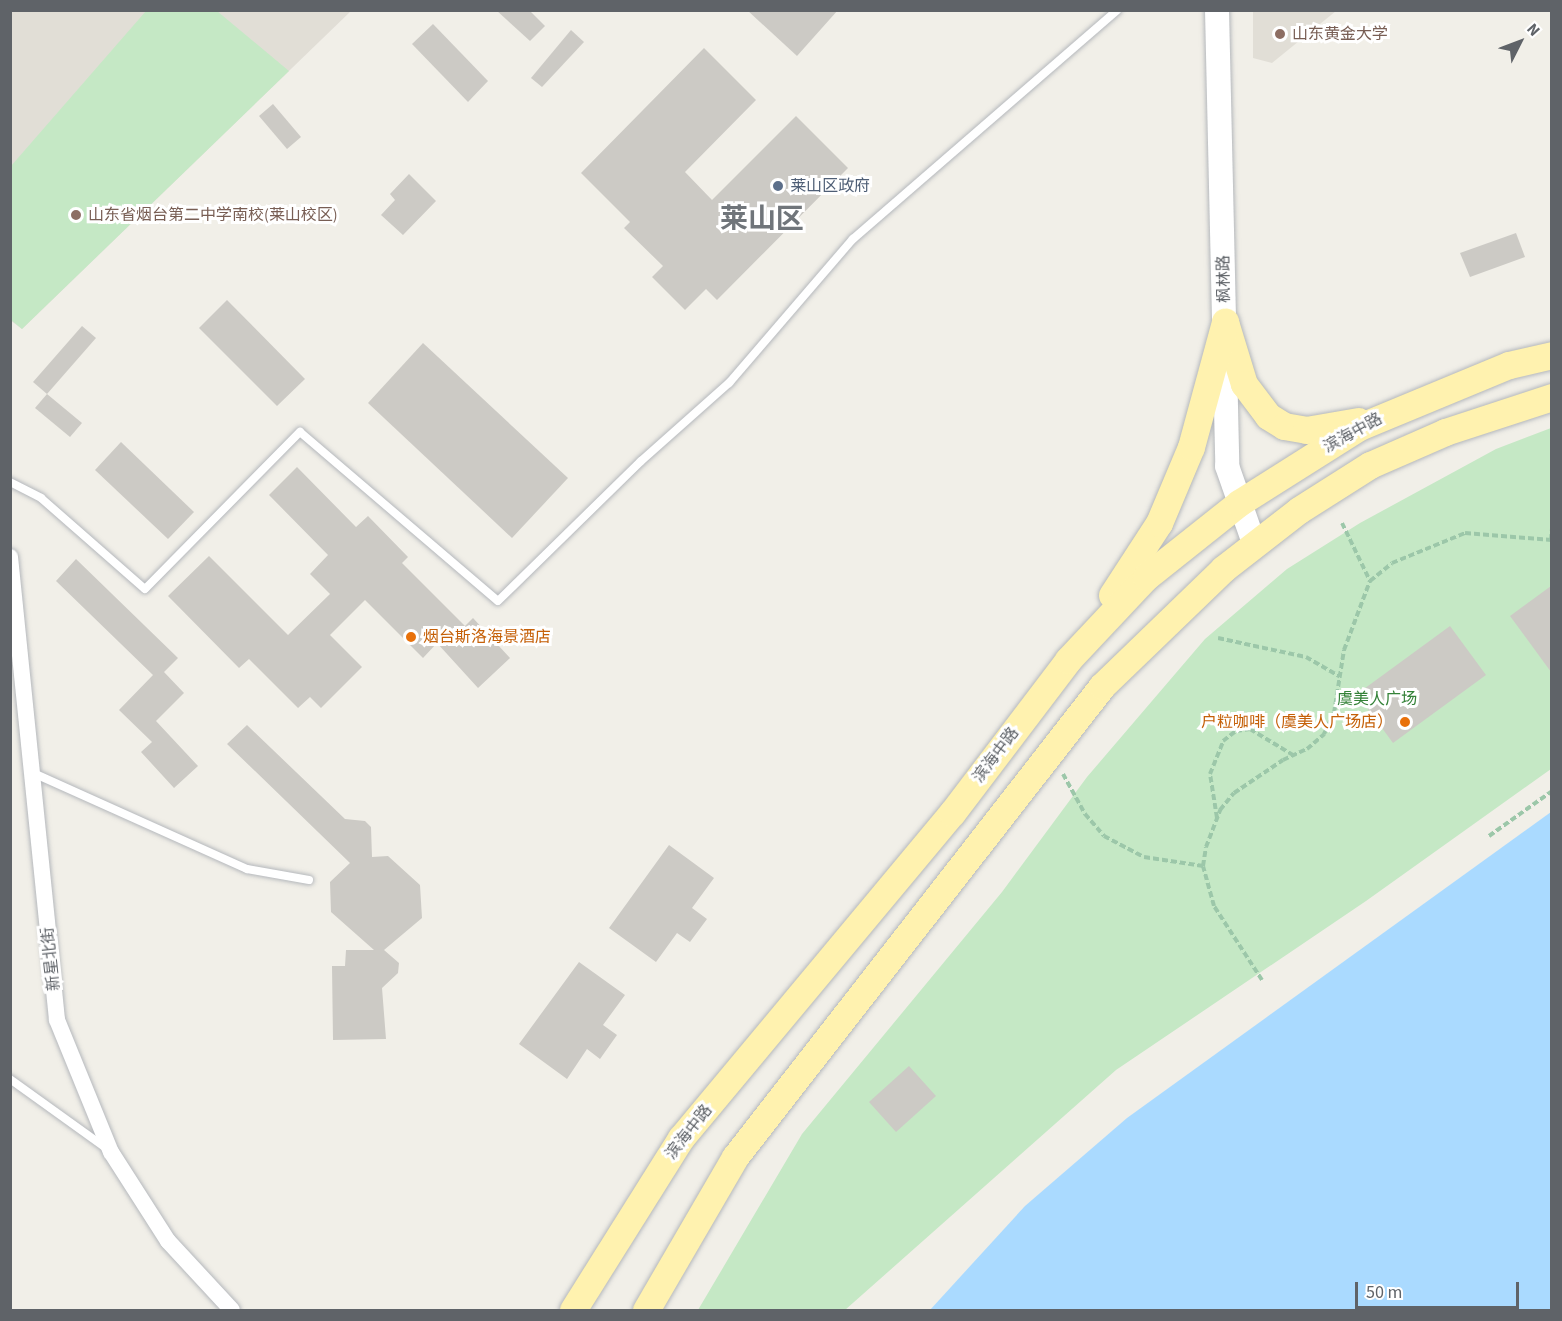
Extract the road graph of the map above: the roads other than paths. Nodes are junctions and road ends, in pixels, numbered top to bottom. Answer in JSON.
{"nodes":[{"id":1,"x":1117,"y":10,"type":"edge"},
{"id":2,"x":1216,"y":10,"type":"edge"},
{"id":3,"x":1225,"y":321,"type":"junction"},
{"id":4,"x":1551,"y":355,"type":"edge"},
{"id":5,"x":1551,"y":397,"type":"edge"},
{"id":6,"x":1425,"y":398,"type":"junction"},
{"id":7,"x":10,"y":482,"type":"edge"},
{"id":8,"x":1239,"y":503,"type":"junction"},
{"id":9,"x":1254,"y":543,"type":"junction"},
{"id":10,"x":10,"y":557,"type":"edge"},
{"id":11,"x":1068,"y":660,"type":"junction"},
{"id":12,"x":31,"y":772,"type":"junction"},
{"id":13,"x":309,"y":880,"type":"dead end"},
{"id":14,"x":10,"y":1079,"type":"edge"},
{"id":15,"x":111,"y":1152,"type":"junction"},
{"id":16,"x":232,"y":1311,"type":"edge"},
{"id":17,"x":573,"y":1311,"type":"edge"},
{"id":18,"x":646,"y":1311,"type":"edge"}],
"edges":[{"from":1,"to":7,"type":"lane"},
{"from":2,"to":3,"type":"street","name":"枫林路"},
{"from":3,"to":6,"type":"main road"},
{"from":3,"to":8,"type":"street","name":"枫林路"},
{"from":3,"to":11,"type":"main road"},
{"from":4,"to":6,"type":"main road","name":"滨海中路"},
{"from":5,"to":9,"type":"main road"},
{"from":6,"to":8,"type":"main road","name":"滨海中路"},
{"from":8,"to":9,"type":"street","name":"枫林路"},
{"from":8,"to":11,"type":"main road","name":"滨海中路"},
{"from":9,"to":18,"type":"main road"},
{"from":10,"to":12,"type":"street","name":"新星北街"},
{"from":11,"to":17,"type":"main road","name":"滨海中路"},
{"from":12,"to":13,"type":"lane"},
{"from":12,"to":15,"type":"street","name":"新星北街"},
{"from":14,"to":15,"type":"lane"},
{"from":15,"to":16,"type":"street","name":"新星北街"}]}
